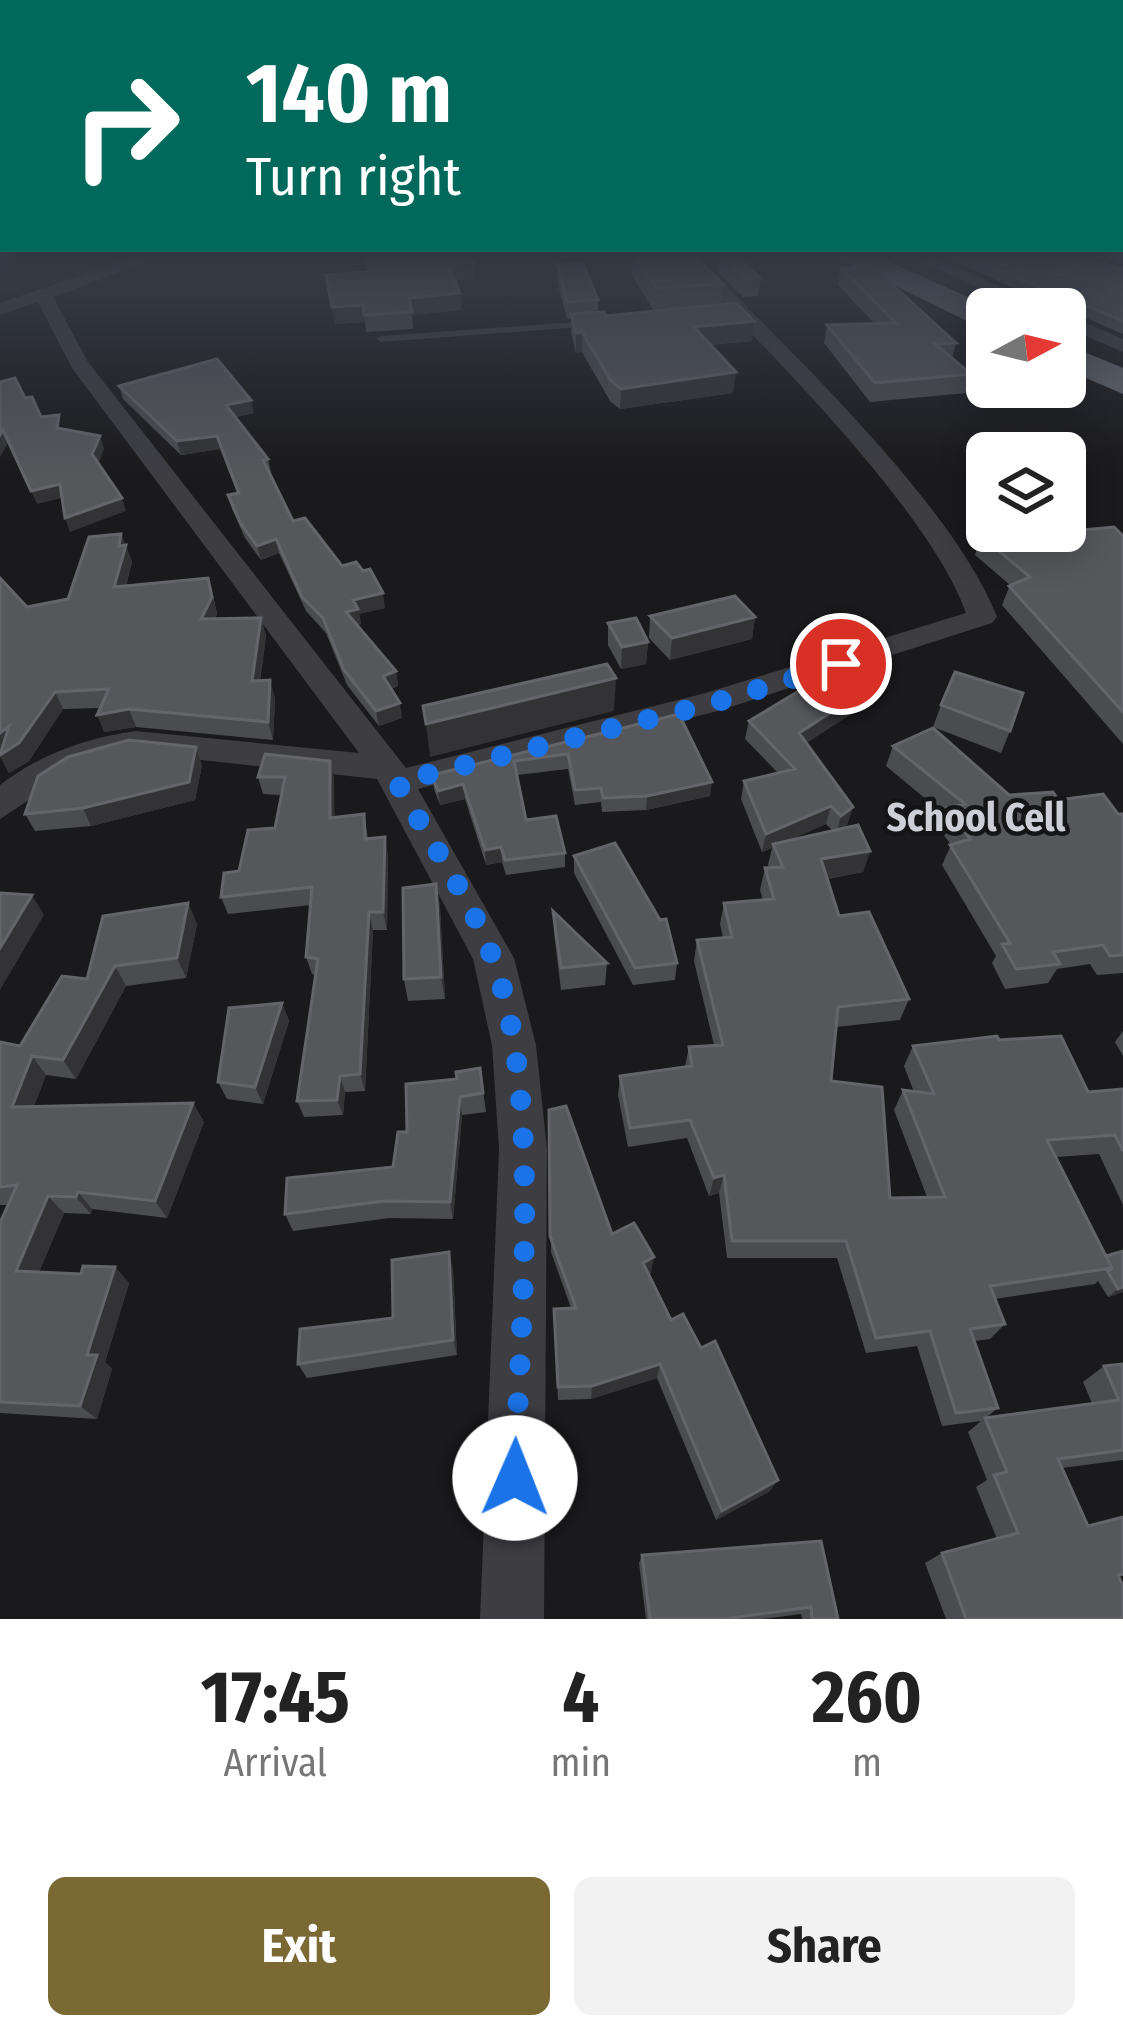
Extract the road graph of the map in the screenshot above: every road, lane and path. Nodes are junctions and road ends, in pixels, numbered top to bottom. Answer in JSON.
{"nodes":[{"id":1,"x":60,"y":327,"type":"edge"},
{"id":2,"x":558,"y":327,"type":"edge"},
{"id":3,"x":744,"y":327,"type":"edge"},
{"id":4,"x":1086,"y":329,"type":"edge"},
{"id":5,"x":381,"y":339,"type":"dead end"},
{"id":6,"x":1123,"y":346,"type":"edge"},
{"id":7,"x":1086,"y":349,"type":"edge"},
{"id":8,"x":1086,"y":365,"type":"edge"},
{"id":9,"x":1123,"y":366,"type":"edge"},
{"id":10,"x":1123,"y":382,"type":"edge"},
{"id":11,"x":393,"y":775,"type":"junction"},
{"id":12,"x":0,"y":806,"type":"edge"},
{"id":13,"x":512,"y":1619,"type":"edge"}],
"edges":[{"from":1,"to":11,"type":"street"},
{"from":2,"to":5,"type":"lane"},
{"from":3,"to":11,"type":"street"},
{"from":4,"to":6,"type":"street"},
{"from":7,"to":9,"type":"highway"},
{"from":8,"to":10,"type":"highway"},
{"from":11,"to":12,"type":"street"},
{"from":11,"to":13,"type":"street"}]}
